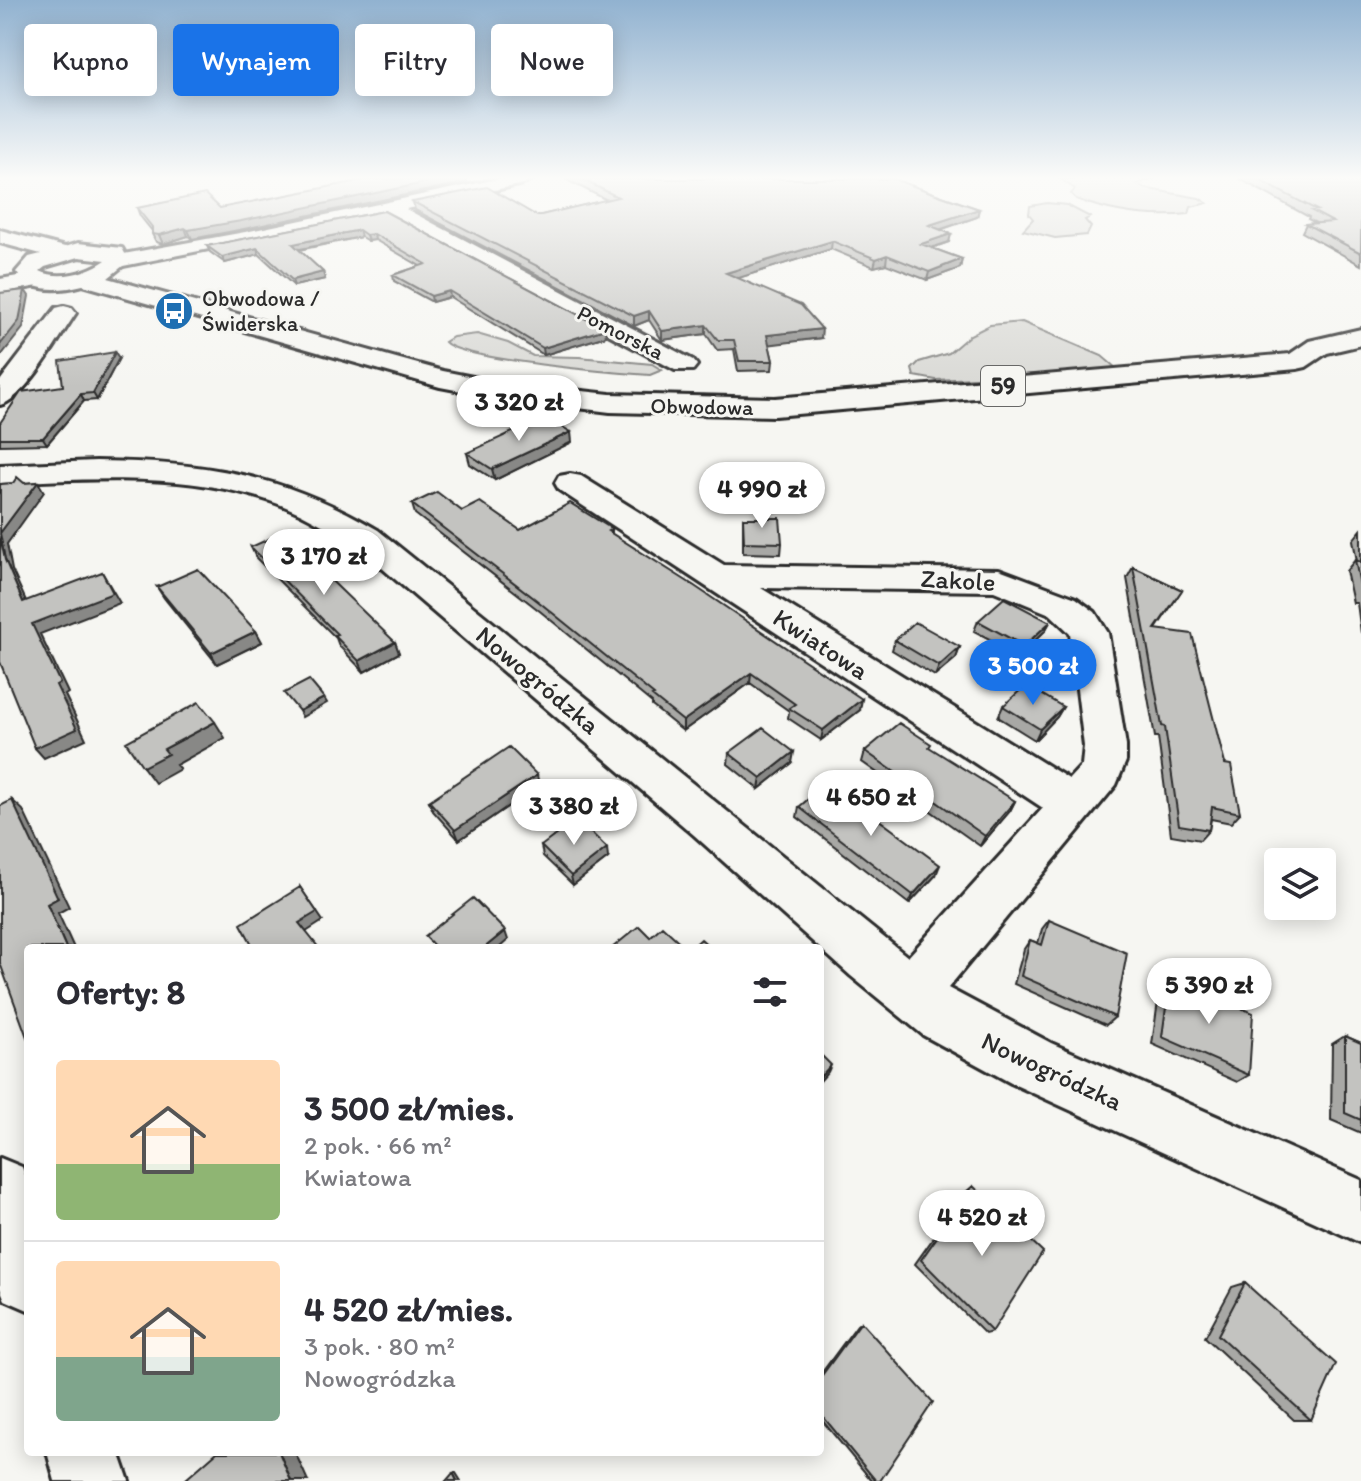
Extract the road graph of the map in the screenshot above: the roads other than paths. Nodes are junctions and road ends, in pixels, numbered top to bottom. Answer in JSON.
{"nodes":[{"id":1,"x":44,"y":248,"type":"edge"},
{"id":2,"x":186,"y":248,"type":"edge"},
{"id":3,"x":464,"y":248,"type":"edge"},
{"id":4,"x":0,"y":251,"type":"edge"},
{"id":5,"x":62,"y":253,"type":"junction"},
{"id":6,"x":115,"y":260,"type":"junction"},
{"id":7,"x":33,"y":271,"type":"junction"},
{"id":8,"x":83,"y":278,"type":"junction"},
{"id":9,"x":0,"y":279,"type":"edge"},
{"id":10,"x":0,"y":286,"type":"edge"},
{"id":11,"x":64,"y":313,"type":"dead end"},
{"id":12,"x":1361,"y":337,"type":"edge"},
{"id":13,"x":684,"y":365,"type":"dead end"},
{"id":14,"x":0,"y":397,"type":"edge"},
{"id":15,"x":856,"y":398,"type":"junction"},
{"id":16,"x":0,"y":474,"type":"edge"},
{"id":17,"x":570,"y":483,"type":"dead end"},
{"id":18,"x":715,"y":576,"type":"junction"},
{"id":19,"x":1073,"y":804,"type":"junction"},
{"id":20,"x":911,"y":992,"type":"junction"},
{"id":21,"x":0,"y":1189,"type":"edge"},
{"id":22,"x":1361,"y":1212,"type":"edge"},
{"id":23,"x":24,"y":1264,"type":"edge"},
{"id":24,"x":84,"y":1456,"type":"edge"},
{"id":25,"x":92,"y":1481,"type":"edge"}],
"edges":[{"from":1,"to":5,"type":"main road","name":"Obwodowa","number":"59"},
{"from":2,"to":6,"type":"street"},
{"from":3,"to":13,"type":"street","name":"Pomorska"},
{"from":4,"to":7,"type":"main road","name":"Obwodowa","number":"59"},
{"from":5,"to":6,"type":"main road","name":"Obwodowa","number":"59"},
{"from":5,"to":7,"type":"main road","name":"Obwodowa","number":"59"},
{"from":6,"to":8,"type":"main road","name":"Obwodowa"},
{"from":6,"to":15,"type":"main road","name":"Obwodowa","number":"59"},
{"from":7,"to":8,"type":"main road","name":"Obwodowa","number":"59"},
{"from":7,"to":9,"type":"street"},
{"from":7,"to":10,"type":"street"},
{"from":8,"to":15,"type":"main road","name":"Obwodowa","number":"59"},
{"from":11,"to":14,"type":"street"},
{"from":12,"to":15,"type":"main road","name":"Obwodowa","number":"59"},
{"from":16,"to":20,"type":"street","name":"Nowogródzka"},
{"from":17,"to":18,"type":"street","name":"Kwiatowa"},
{"from":18,"to":19,"type":"street","name":"Kwiatowa"},
{"from":18,"to":19,"type":"street","name":"Zakole"},
{"from":19,"to":20,"type":"street","name":"Zakole"},
{"from":20,"to":22,"type":"street","name":"Nowogródzka"},
{"from":21,"to":23,"type":"street"},
{"from":24,"to":25,"type":"street"}]}
